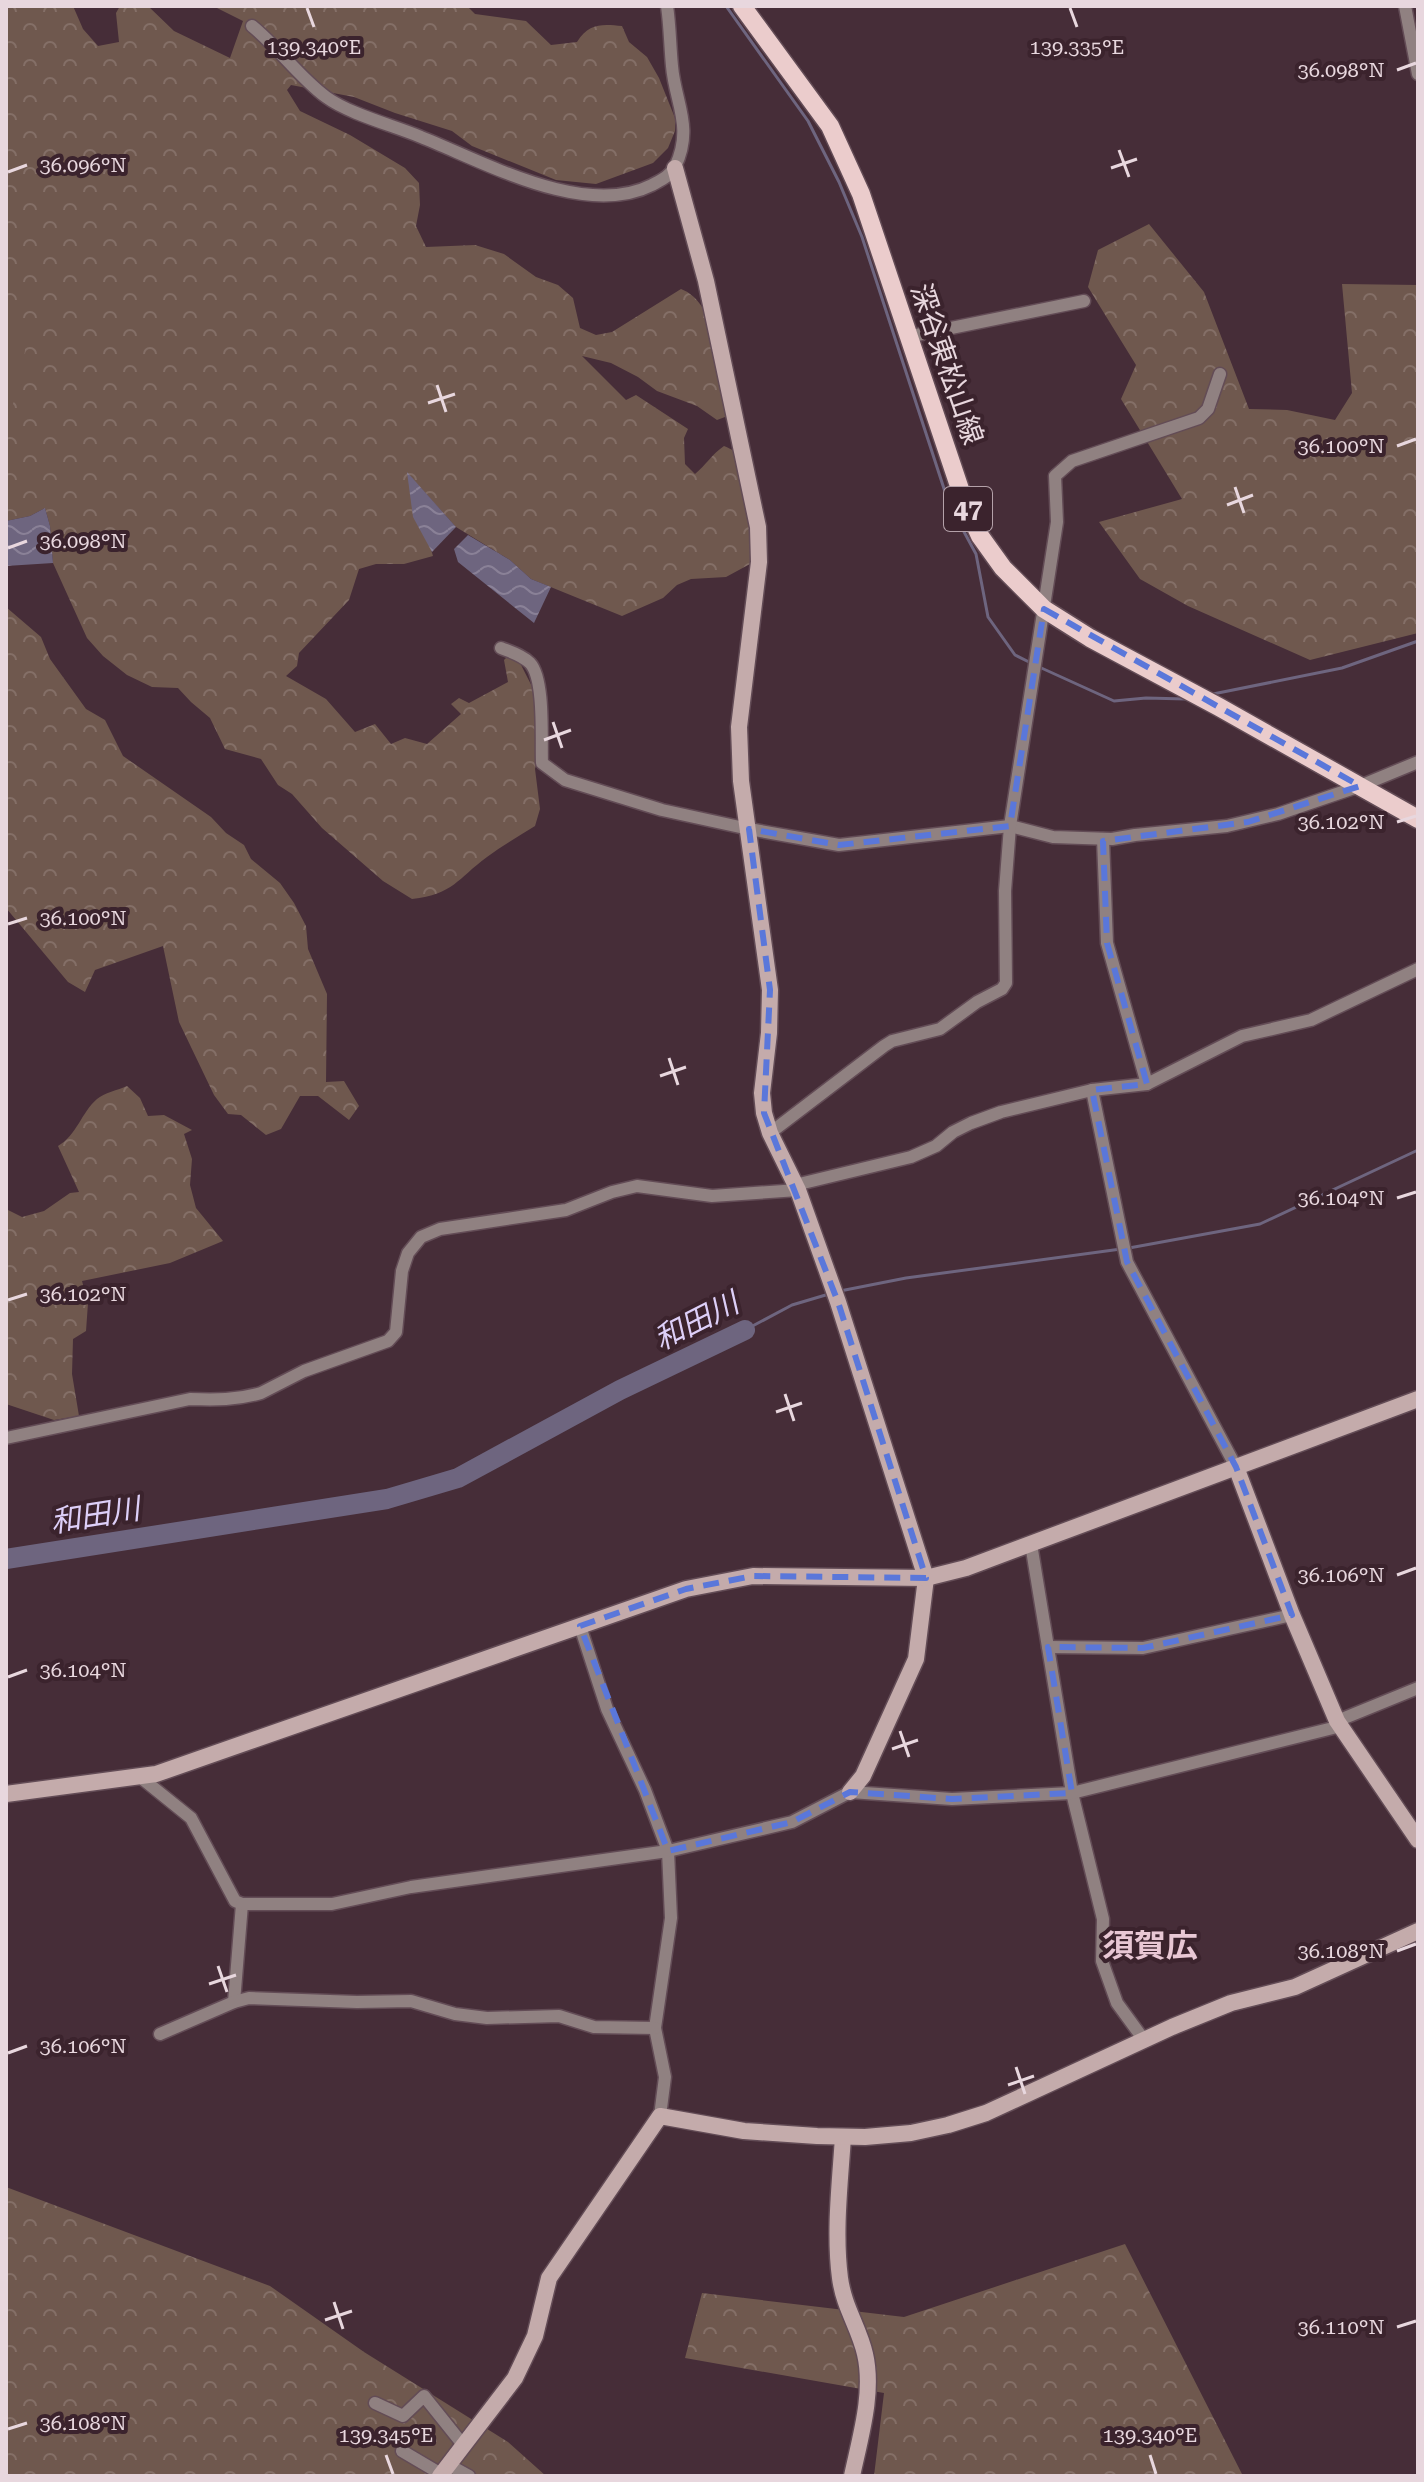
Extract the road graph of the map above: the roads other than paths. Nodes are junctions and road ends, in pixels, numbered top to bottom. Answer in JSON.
{"nodes":[{"id":1,"x":667,"y":6,"type":"edge"},
{"id":2,"x":742,"y":6,"type":"edge"},
{"id":3,"x":1405,"y":6,"type":"edge"},
{"id":4,"x":252,"y":26,"type":"dead end"},
{"id":5,"x":1418,"y":74,"type":"edge"},
{"id":6,"x":675,"y":168,"type":"junction"},
{"id":7,"x":1084,"y":301,"type":"dead end"},
{"id":8,"x":907,"y":337,"type":"junction"},
{"id":9,"x":1220,"y":374,"type":"dead end"},
{"id":10,"x":1044,"y":609,"type":"junction"},
{"id":11,"x":501,"y":648,"type":"dead end"},
{"id":12,"x":1418,"y":762,"type":"edge"},
{"id":13,"x":1360,"y":786,"type":"junction"},
{"id":14,"x":1418,"y":819,"type":"edge"},
{"id":15,"x":1010,"y":826,"type":"junction"},
{"id":16,"x":749,"y":829,"type":"junction"},
{"id":17,"x":1103,"y":839,"type":"junction"},
{"id":18,"x":1418,"y":969,"type":"edge"},
{"id":19,"x":1147,"y":1084,"type":"junction"},
{"id":20,"x":1092,"y":1090,"type":"junction"},
{"id":21,"x":770,"y":1133,"type":"junction"},
{"id":22,"x":796,"y":1188,"type":"junction"},
{"id":23,"x":1418,"y":1399,"type":"edge"},
{"id":24,"x":6,"y":1438,"type":"edge"},
{"id":25,"x":1236,"y":1467,"type":"junction"},
{"id":26,"x":1031,"y":1544,"type":"junction"},
{"id":27,"x":926,"y":1578,"type":"junction"},
{"id":28,"x":1292,"y":1615,"type":"junction"},
{"id":29,"x":580,"y":1626,"type":"junction"},
{"id":30,"x":1048,"y":1647,"type":"junction"},
{"id":31,"x":1418,"y":1688,"type":"edge"},
{"id":32,"x":1339,"y":1724,"type":"junction"},
{"id":33,"x":139,"y":1776,"type":"junction"},
{"id":34,"x":850,"y":1792,"type":"junction"},
{"id":35,"x":1072,"y":1793,"type":"junction"},
{"id":36,"x":6,"y":1794,"type":"edge"},
{"id":37,"x":1418,"y":1840,"type":"edge"},
{"id":38,"x":668,"y":1851,"type":"junction"},
{"id":39,"x":242,"y":1904,"type":"junction"},
{"id":40,"x":1418,"y":1931,"type":"edge"},
{"id":41,"x":234,"y":2002,"type":"junction"},
{"id":42,"x":655,"y":2028,"type":"junction"},
{"id":43,"x":160,"y":2034,"type":"dead end"},
{"id":44,"x":1144,"y":2040,"type":"junction"},
{"id":45,"x":660,"y":2116,"type":"junction"},
{"id":46,"x":843,"y":2137,"type":"junction"},
{"id":47,"x":375,"y":2403,"type":"dead end"},
{"id":48,"x":464,"y":2446,"type":"junction"},
{"id":49,"x":402,"y":2451,"type":"dead end"},
{"id":50,"x":443,"y":2472,"type":"edge"},
{"id":51,"x":469,"y":2476,"type":"edge"},
{"id":52,"x":852,"y":2476,"type":"edge"}],
"edges":[{"from":1,"to":6,"type":"street"},
{"from":2,"to":8,"type":"main road","name":"深谷東松山線","number":"47"},
{"from":3,"to":5,"type":"street"},
{"from":4,"to":6,"type":"street"},
{"from":6,"to":16,"type":"street"},
{"from":7,"to":8,"type":"street"},
{"from":8,"to":10,"type":"main road","name":"深谷東松山線","number":"47"},
{"from":9,"to":10,"type":"street"},
{"from":10,"to":13,"type":"main road","name":"深谷東松山線","number":"47"},
{"from":10,"to":15,"type":"street"},
{"from":11,"to":16,"type":"street"},
{"from":12,"to":13,"type":"street"},
{"from":13,"to":14,"type":"main road","name":"深谷東松山線","number":"47"},
{"from":13,"to":17,"type":"street"},
{"from":15,"to":16,"type":"street"},
{"from":15,"to":17,"type":"street"},
{"from":15,"to":21,"type":"street"},
{"from":16,"to":21,"type":"street"},
{"from":17,"to":19,"type":"street"},
{"from":18,"to":19,"type":"street"},
{"from":19,"to":20,"type":"street"},
{"from":20,"to":22,"type":"street"},
{"from":20,"to":25,"type":"street"},
{"from":21,"to":22,"type":"street"},
{"from":22,"to":24,"type":"street"},
{"from":22,"to":27,"type":"street"},
{"from":23,"to":25,"type":"street"},
{"from":25,"to":26,"type":"street"},
{"from":25,"to":28,"type":"street"},
{"from":26,"to":27,"type":"street"},
{"from":26,"to":30,"type":"street"},
{"from":27,"to":29,"type":"street"},
{"from":27,"to":34,"type":"street"},
{"from":28,"to":30,"type":"street"},
{"from":28,"to":32,"type":"street"},
{"from":29,"to":33,"type":"street"},
{"from":29,"to":38,"type":"street"},
{"from":30,"to":35,"type":"street"},
{"from":31,"to":32,"type":"street"},
{"from":32,"to":35,"type":"street"},
{"from":32,"to":37,"type":"street"},
{"from":33,"to":36,"type":"street"},
{"from":33,"to":39,"type":"street"},
{"from":34,"to":35,"type":"street"},
{"from":34,"to":38,"type":"street"},
{"from":35,"to":44,"type":"street"},
{"from":38,"to":39,"type":"street"},
{"from":38,"to":42,"type":"street"},
{"from":39,"to":41,"type":"street"},
{"from":40,"to":44,"type":"street"},
{"from":41,"to":42,"type":"street"},
{"from":41,"to":43,"type":"street"},
{"from":42,"to":45,"type":"street"},
{"from":44,"to":46,"type":"street"},
{"from":45,"to":46,"type":"street"},
{"from":45,"to":48,"type":"street"},
{"from":46,"to":52,"type":"street"},
{"from":47,"to":48,"type":"street"},
{"from":48,"to":50,"type":"street"},
{"from":49,"to":50,"type":"street"},
{"from":50,"to":51,"type":"street"}]}
